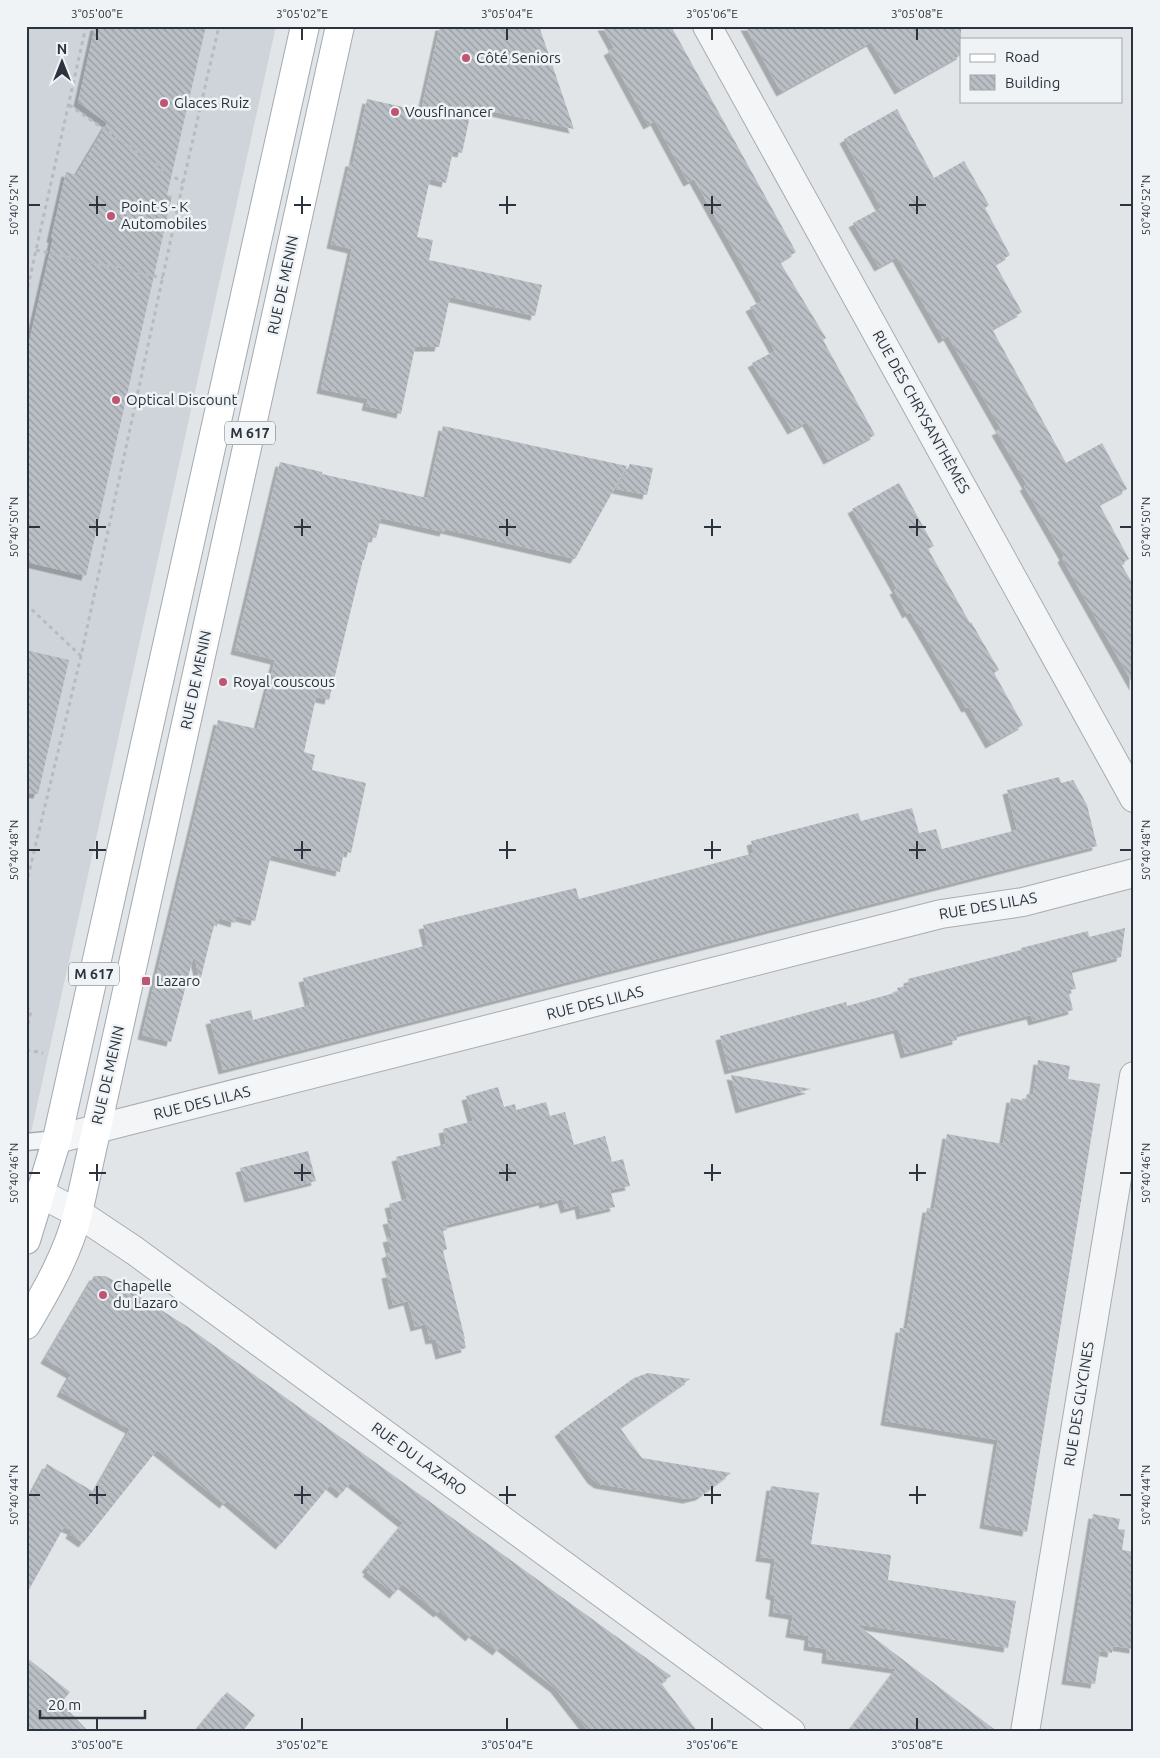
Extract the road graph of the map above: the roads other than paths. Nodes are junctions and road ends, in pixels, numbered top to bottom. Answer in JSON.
{"nodes":[{"id":1,"x":305,"y":26,"type":"edge"},
{"id":2,"x":340,"y":26,"type":"edge"},
{"id":3,"x":707,"y":26,"type":"edge"},
{"id":4,"x":220,"y":410,"type":"junction"},
{"id":5,"x":253,"y":418,"type":"junction"},
{"id":6,"x":1134,"y":798,"type":"edge"},
{"id":7,"x":1134,"y":873,"type":"edge"},
{"id":8,"x":1134,"y":1076,"type":"edge"},
{"id":9,"x":96,"y":1130,"type":"junction"},
{"id":10,"x":57,"y":1139,"type":"junction"},
{"id":11,"x":26,"y":1142,"type":"edge"},
{"id":12,"x":34,"y":1192,"type":"edge"},
{"id":13,"x":78,"y":1214,"type":"junction"},
{"id":14,"x":26,"y":1240,"type":"edge"},
{"id":15,"x":26,"y":1325,"type":"edge"},
{"id":16,"x":792,"y":1732,"type":"edge"},
{"id":17,"x":1025,"y":1732,"type":"edge"}],
"edges":[{"from":1,"to":4,"type":"main road","number":"M 617"},
{"from":2,"to":5,"type":"main road","name":"RUE DE MENIN","number":"M 617"},
{"from":3,"to":6,"type":"street","name":"RUE DES CHRYSANTHÈMES"},
{"from":4,"to":5,"type":"main road"},
{"from":4,"to":10,"type":"main road","number":"M 617"},
{"from":5,"to":9,"type":"main road","name":"RUE DE MENIN","number":"M 617"},
{"from":7,"to":9,"type":"street","name":"RUE DES LILAS"},
{"from":8,"to":17,"type":"street","name":"RUE DES GLYCINES"},
{"from":9,"to":10,"type":"street","name":"RUE DES LILAS"},
{"from":9,"to":13,"type":"main road","name":"RUE DE MENIN","number":"M 617"},
{"from":10,"to":11,"type":"lane"},
{"from":10,"to":12,"type":"main road","number":"M 617"},
{"from":12,"to":13,"type":"street","name":"RUE DU LAZARO"},
{"from":12,"to":14,"type":"main road","number":"M 617"},
{"from":13,"to":15,"type":"main road","name":"RUE DE MENIN","number":"M 617"},
{"from":13,"to":16,"type":"street","name":"RUE DU LAZARO"}]}
